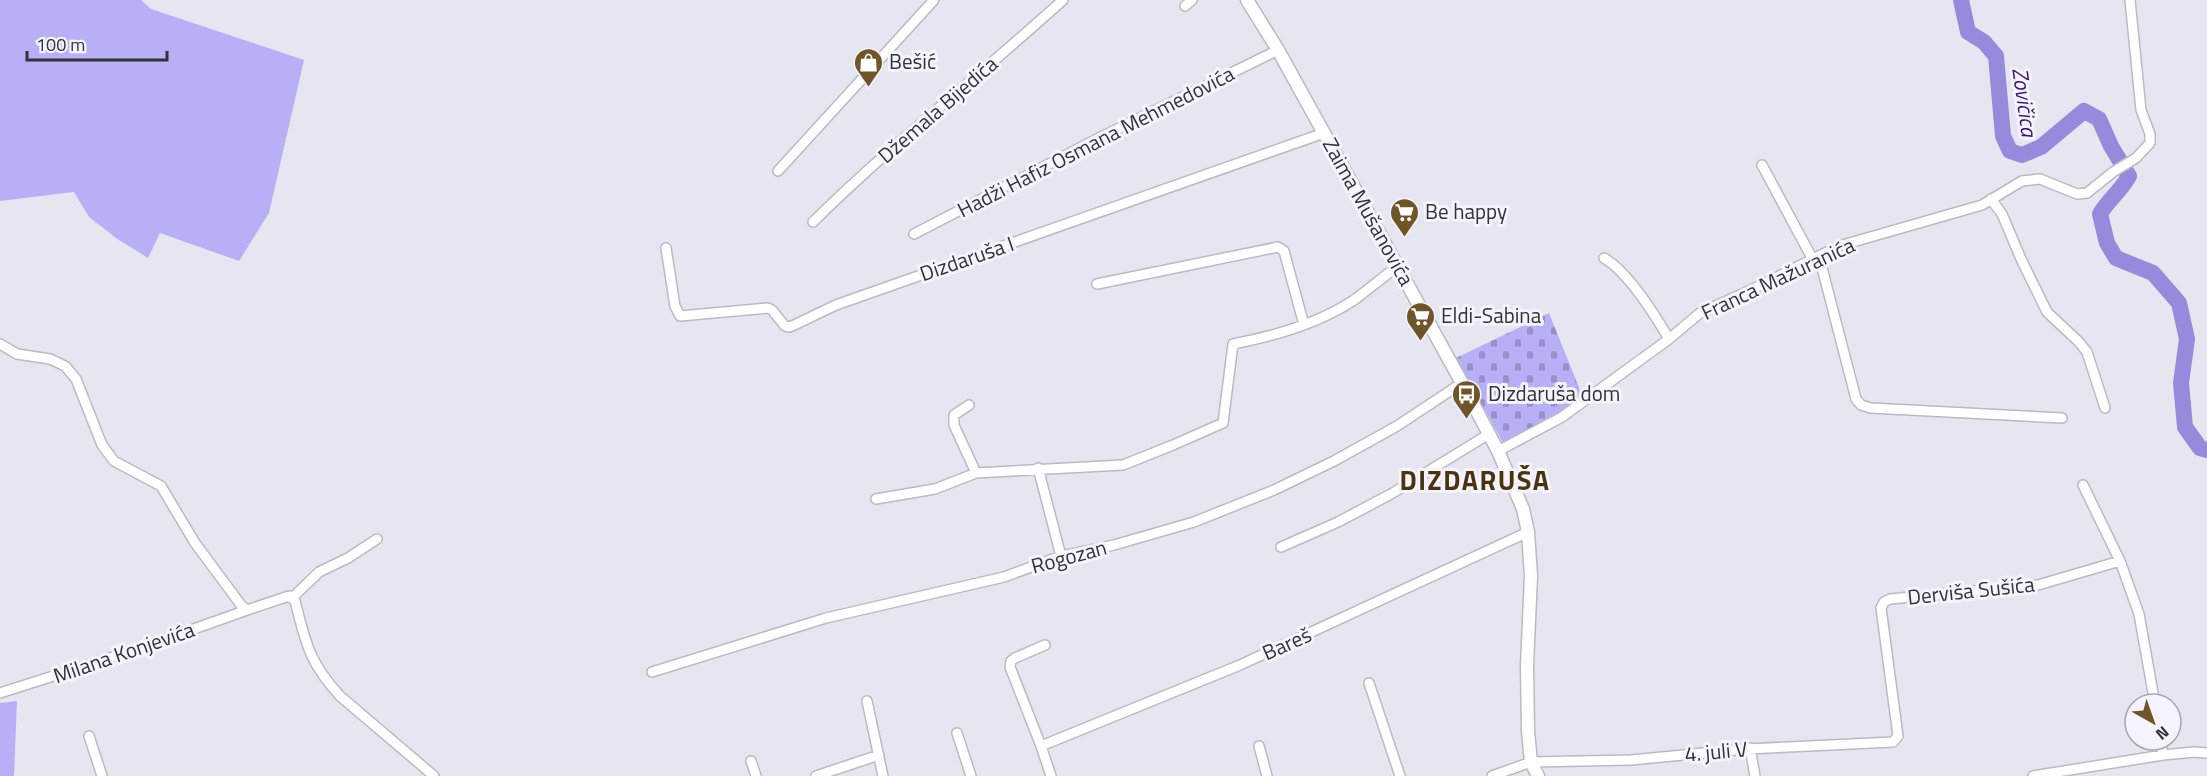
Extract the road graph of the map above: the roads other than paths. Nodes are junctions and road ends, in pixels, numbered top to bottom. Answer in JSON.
{"nodes":[{"id":1,"x":934,"y":0,"type":"edge"},
{"id":2,"x":1063,"y":0,"type":"edge"},
{"id":3,"x":1247,"y":0,"type":"edge"},
{"id":4,"x":2130,"y":0,"type":"edge"},
{"id":5,"x":1278,"y":50,"type":"junction"},
{"id":6,"x":1324,"y":133,"type":"junction"},
{"id":7,"x":1762,"y":165,"type":"dead end"},
{"id":8,"x":778,"y":171,"type":"dead end"},
{"id":9,"x":1991,"y":199,"type":"junction"},
{"id":10,"x":813,"y":222,"type":"dead end"},
{"id":11,"x":914,"y":234,"type":"dead end"},
{"id":12,"x":666,"y":248,"type":"dead end"},
{"id":13,"x":1604,"y":258,"type":"dead end"},
{"id":14,"x":1812,"y":258,"type":"junction"},
{"id":15,"x":1398,"y":266,"type":"junction"},
{"id":16,"x":1097,"y":284,"type":"dead end"},
{"id":17,"x":1304,"y":325,"type":"junction"},
{"id":18,"x":1669,"y":339,"type":"junction"},
{"id":19,"x":0,"y":344,"type":"edge"},
{"id":20,"x":1462,"y":383,"type":"junction"},
{"id":21,"x":969,"y":405,"type":"dead end"},
{"id":22,"x":2105,"y":408,"type":"dead end"},
{"id":23,"x":2062,"y":418,"type":"dead end"},
{"id":24,"x":1489,"y":434,"type":"junction"},
{"id":25,"x":1498,"y":451,"type":"junction"},
{"id":26,"x":1038,"y":468,"type":"junction"},
{"id":27,"x":976,"y":472,"type":"junction"},
{"id":28,"x":2083,"y":485,"type":"dead end"},
{"id":29,"x":876,"y":500,"type":"dead end"},
{"id":30,"x":1528,"y":532,"type":"junction"},
{"id":31,"x":377,"y":539,"type":"dead end"},
{"id":32,"x":1281,"y":547,"type":"dead end"},
{"id":33,"x":1061,"y":556,"type":"junction"},
{"id":34,"x":2120,"y":561,"type":"junction"},
{"id":35,"x":292,"y":598,"type":"junction"},
{"id":36,"x":247,"y":610,"type":"junction"},
{"id":37,"x":1045,"y":645,"type":"dead end"},
{"id":38,"x":652,"y":672,"type":"dead end"},
{"id":39,"x":1369,"y":683,"type":"dead end"},
{"id":40,"x":2153,"y":692,"type":"edge"},
{"id":41,"x":0,"y":693,"type":"edge"},
{"id":42,"x":867,"y":701,"type":"dead end"},
{"id":43,"x":957,"y":733,"type":"dead end"},
{"id":44,"x":89,"y":736,"type":"dead end"},
{"id":45,"x":1898,"y":736,"type":"joint"},
{"id":46,"x":1041,"y":746,"type":"junction"},
{"id":47,"x":1259,"y":746,"type":"dead end"},
{"id":48,"x":1750,"y":748,"type":"junction"},
{"id":49,"x":2162,"y":752,"type":"edge"},
{"id":50,"x":2207,"y":753,"type":"edge"},
{"id":51,"x":879,"y":755,"type":"junction"},
{"id":52,"x":2163,"y":755,"type":"junction"},
{"id":53,"x":751,"y":761,"type":"dead end"},
{"id":54,"x":1531,"y":762,"type":"junction"},
{"id":55,"x":102,"y":776,"type":"edge"},
{"id":56,"x":434,"y":776,"type":"edge"},
{"id":57,"x":756,"y":776,"type":"edge"},
{"id":58,"x":816,"y":776,"type":"edge"},
{"id":59,"x":883,"y":776,"type":"edge"},
{"id":60,"x":971,"y":776,"type":"edge"},
{"id":61,"x":1051,"y":776,"type":"edge"},
{"id":62,"x":1268,"y":776,"type":"edge"},
{"id":63,"x":1400,"y":776,"type":"edge"},
{"id":64,"x":1492,"y":776,"type":"edge"},
{"id":65,"x":1538,"y":776,"type":"edge"},
{"id":66,"x":1755,"y":776,"type":"edge"},
{"id":67,"x":2033,"y":776,"type":"edge"}],
"edges":[{"from":1,"to":8,"type":"street"},
{"from":2,"to":10,"type":"street","name":"Džemala Bijedića"},
{"from":3,"to":5,"type":"street","name":"Zaima Mušanovića"},
{"from":4,"to":9,"type":"street","name":"Franca Mažuranića"},
{"from":5,"to":6,"type":"street","name":"Zaima Mušanovića"},
{"from":5,"to":11,"type":"street","name":"Hadži Hafiz Osmana Mehmedovića"},
{"from":6,"to":12,"type":"street","name":"Dizdaruša I"},
{"from":6,"to":15,"type":"street","name":"Zaima Mušanovića"},
{"from":7,"to":14,"type":"street"},
{"from":9,"to":14,"type":"street","name":"Franca Mažuranića"},
{"from":9,"to":22,"type":"street"},
{"from":13,"to":18,"type":"street"},
{"from":14,"to":18,"type":"street","name":"Franca Mažuranića"},
{"from":14,"to":23,"type":"street"},
{"from":15,"to":17,"type":"street"},
{"from":15,"to":20,"type":"street","name":"Zaima Mušanovića"},
{"from":16,"to":17,"type":"street"},
{"from":17,"to":26,"type":"street"},
{"from":18,"to":25,"type":"street","name":"Franca Mažuranića"},
{"from":19,"to":36,"type":"street"},
{"from":20,"to":24,"type":"street","name":"Zaima Mušanovića"},
{"from":20,"to":33,"type":"street","name":"Rogozan"},
{"from":21,"to":27,"type":"street"},
{"from":24,"to":25,"type":"street","name":"Zaima Mušanovića"},
{"from":24,"to":32,"type":"street"},
{"from":25,"to":30,"type":"street","name":"Zaima Mušanovića"},
{"from":26,"to":27,"type":"street"},
{"from":26,"to":33,"type":"street"},
{"from":27,"to":29,"type":"street"},
{"from":28,"to":34,"type":"street"},
{"from":30,"to":46,"type":"street","name":"Bareš"},
{"from":30,"to":54,"type":"street","name":"Zaima Mušanovića"},
{"from":31,"to":35,"type":"street"},
{"from":33,"to":38,"type":"street","name":"Rogozan"},
{"from":34,"to":40,"type":"street"},
{"from":34,"to":45,"type":"street","name":"Derviša Sušića"},
{"from":35,"to":36,"type":"street","name":"Milana Konjevića"},
{"from":35,"to":56,"type":"street"},
{"from":36,"to":41,"type":"street","name":"Milana Konjevića"},
{"from":37,"to":46,"type":"street"},
{"from":39,"to":63,"type":"street"},
{"from":42,"to":51,"type":"street"},
{"from":43,"to":60,"type":"street"},
{"from":44,"to":55,"type":"street"},
{"from":45,"to":48,"type":"street","name":"4. juli V"},
{"from":46,"to":61,"type":"street"},
{"from":47,"to":62,"type":"street"},
{"from":48,"to":54,"type":"street","name":"4. juli V"},
{"from":48,"to":66,"type":"street"},
{"from":49,"to":52,"type":"street"},
{"from":50,"to":52,"type":"street"},
{"from":51,"to":58,"type":"street"},
{"from":51,"to":59,"type":"street"},
{"from":52,"to":67,"type":"street"},
{"from":53,"to":57,"type":"street"},
{"from":54,"to":64,"type":"street"},
{"from":54,"to":65,"type":"street","name":"Zaima Mušanovića"}]}
